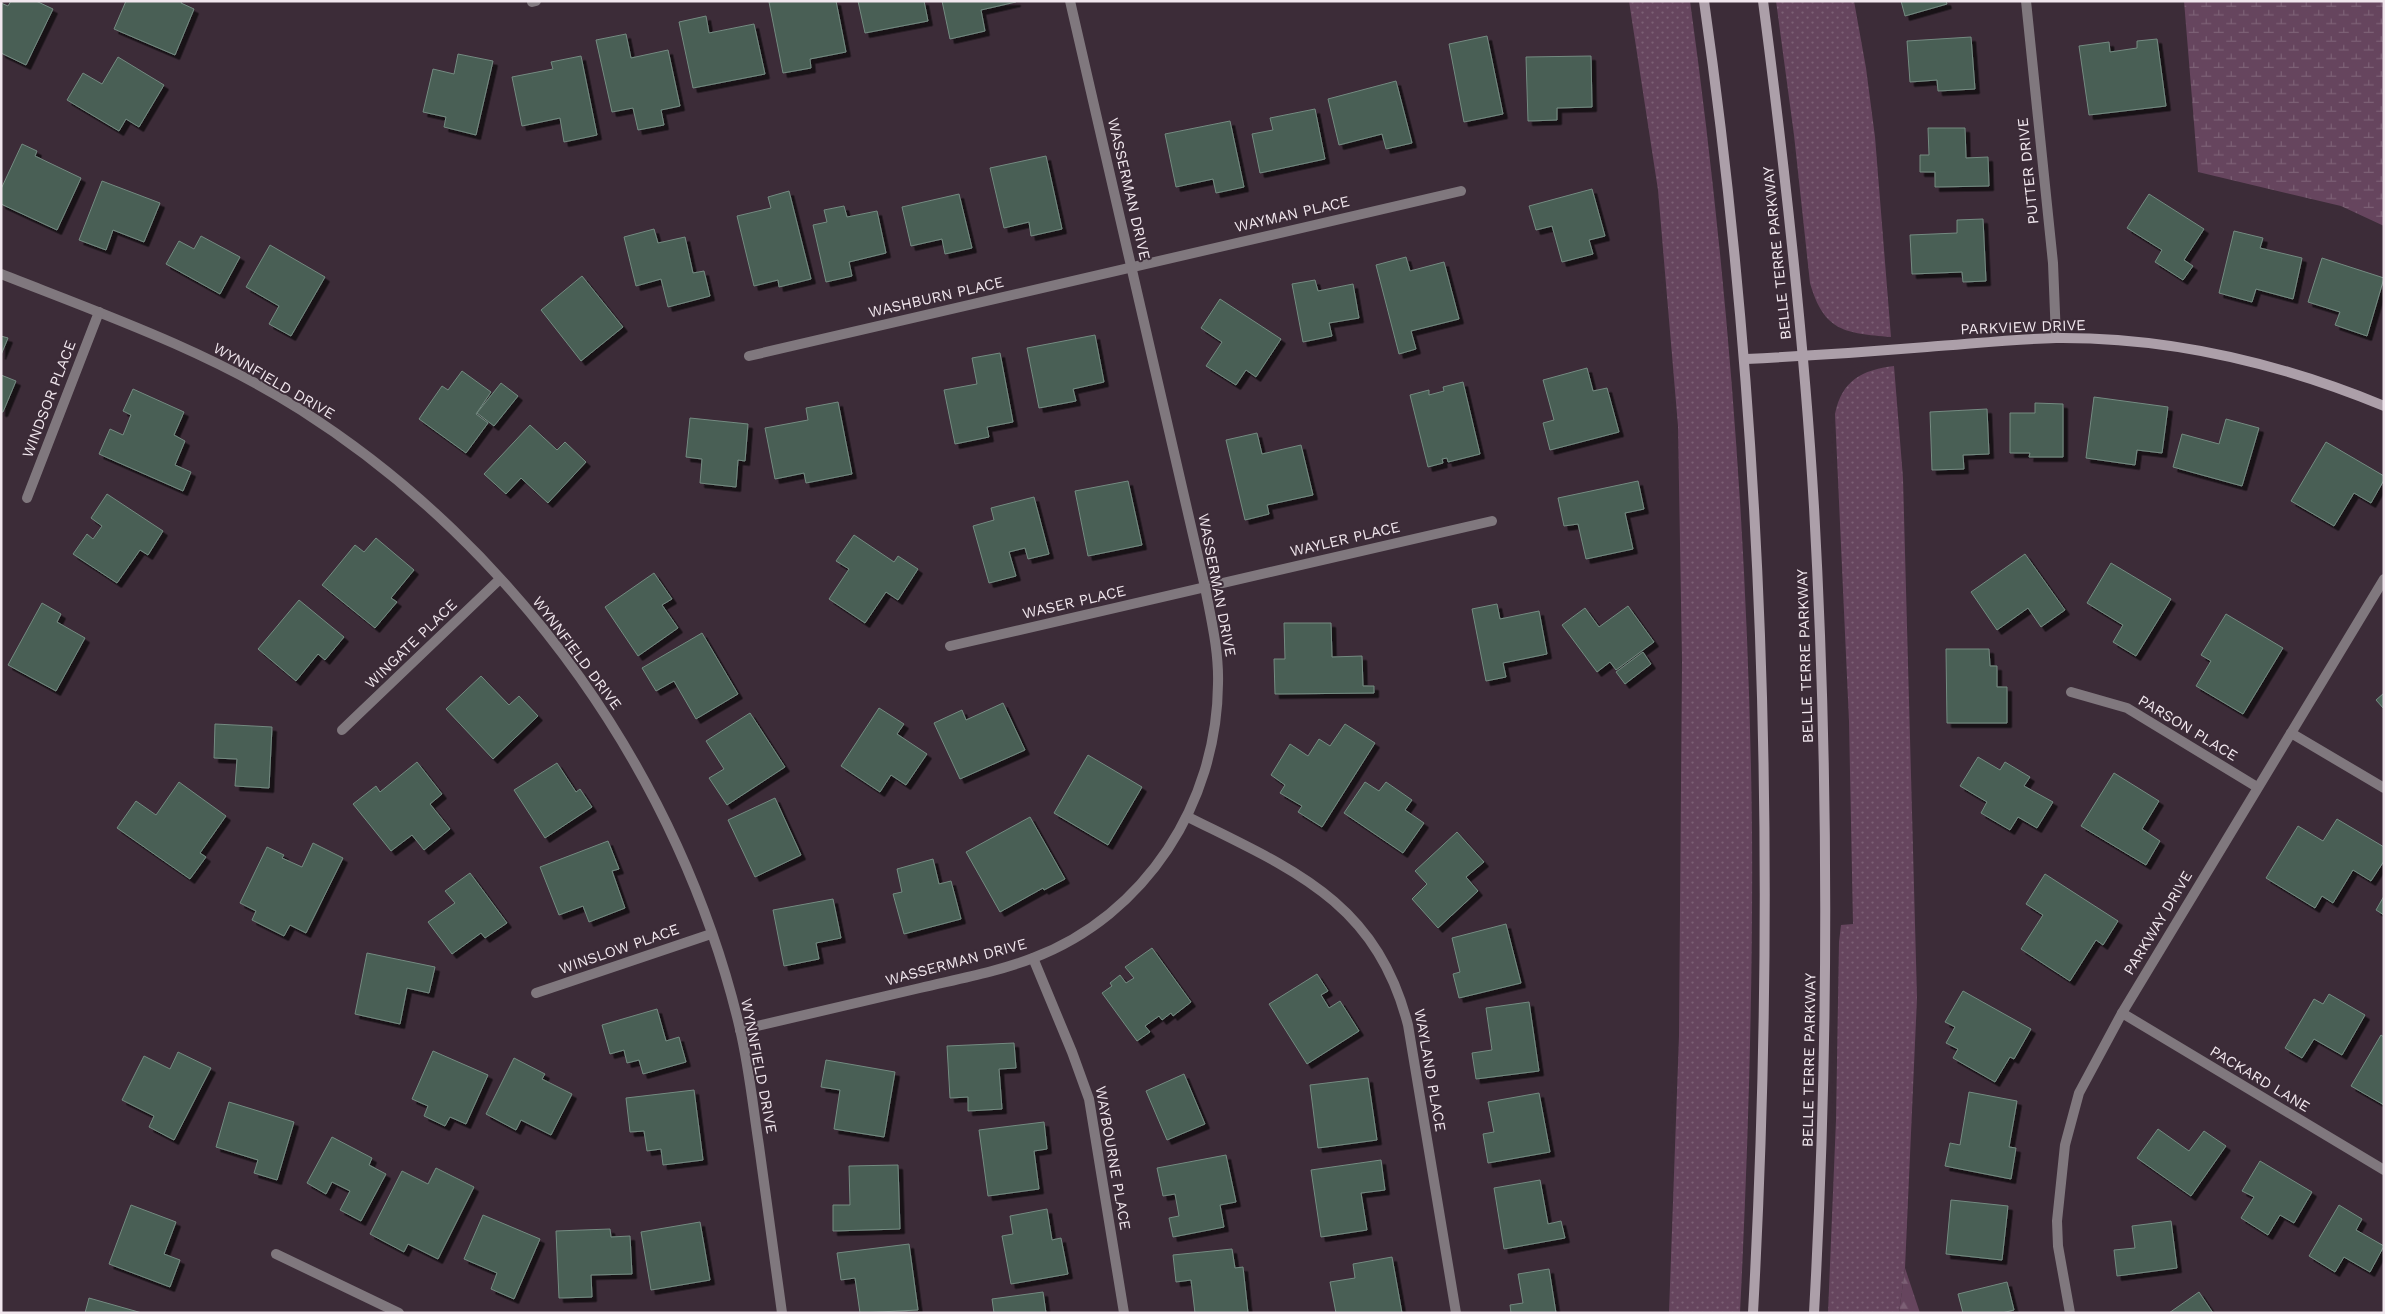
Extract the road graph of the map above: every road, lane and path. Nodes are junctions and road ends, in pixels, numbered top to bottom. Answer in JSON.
{"nodes":[{"id":1,"x":1070,"y":1,"type":"edge"},
{"id":2,"x":1704,"y":1,"type":"edge"},
{"id":3,"x":1763,"y":1,"type":"edge"},
{"id":4,"x":2026,"y":1,"type":"edge"},
{"id":5,"x":1461,"y":191,"type":"dead end"},
{"id":6,"x":1131,"y":266,"type":"junction"},
{"id":7,"x":1,"y":274,"type":"edge"},
{"id":8,"x":99,"y":312,"type":"junction"},
{"id":9,"x":2056,"y":338,"type":"junction"},
{"id":10,"x":748,"y":356,"type":"dead end"},
{"id":11,"x":1803,"y":356,"type":"junction"},
{"id":12,"x":1746,"y":359,"type":"junction"},
{"id":13,"x":2384,"y":406,"type":"edge"},
{"id":14,"x":27,"y":498,"type":"dead end"},
{"id":15,"x":1492,"y":520,"type":"dead end"},
{"id":16,"x":500,"y":579,"type":"junction"},
{"id":17,"x":2384,"y":579,"type":"edge"},
{"id":18,"x":1205,"y":587,"type":"junction"},
{"id":19,"x":950,"y":646,"type":"dead end"},
{"id":20,"x":2071,"y":692,"type":"dead end"},
{"id":21,"x":342,"y":730,"type":"dead end"},
{"id":22,"x":2291,"y":733,"type":"junction"},
{"id":23,"x":2258,"y":787,"type":"junction"},
{"id":24,"x":2384,"y":788,"type":"edge"},
{"id":25,"x":1188,"y":817,"type":"junction"},
{"id":26,"x":711,"y":934,"type":"junction"},
{"id":27,"x":1034,"y":958,"type":"junction"},
{"id":28,"x":536,"y":993,"type":"dead end"},
{"id":29,"x":2122,"y":1013,"type":"junction"},
{"id":30,"x":740,"y":1030,"type":"junction"},
{"id":31,"x":2384,"y":1170,"type":"edge"},
{"id":32,"x":276,"y":1254,"type":"dead end"},
{"id":33,"x":399,"y":1313,"type":"edge"},
{"id":34,"x":782,"y":1313,"type":"edge"},
{"id":35,"x":1124,"y":1313,"type":"edge"},
{"id":36,"x":1456,"y":1313,"type":"edge"},
{"id":37,"x":1753,"y":1313,"type":"edge"},
{"id":38,"x":1814,"y":1313,"type":"edge"},
{"id":39,"x":2070,"y":1313,"type":"edge"}],
"edges":[{"from":1,"to":6,"type":"street","name":"WASSERMAN DRIVE"},
{"from":2,"to":12,"type":"main road"},
{"from":3,"to":11,"type":"main road","name":"BELLE TERRE PARKWAY"},
{"from":4,"to":9,"type":"street","name":"PUTTER DRIVE"},
{"from":5,"to":6,"type":"street","name":"WAYMAN PLACE"},
{"from":6,"to":10,"type":"street","name":"WASHBURN PLACE"},
{"from":6,"to":18,"type":"street","name":"WASSERMAN DRIVE"},
{"from":7,"to":8,"type":"street","name":"WYNNFIELD DRIVE"},
{"from":8,"to":14,"type":"street","name":"WINDSOR PLACE"},
{"from":8,"to":16,"type":"street","name":"WYNNFIELD DRIVE"},
{"from":9,"to":11,"type":"main road","name":"PARKVIEW DRIVE"},
{"from":9,"to":13,"type":"main road","name":"PARKVIEW DRIVE"},
{"from":11,"to":12,"type":"main road","name":"PARKVIEW DRIVE"},
{"from":11,"to":38,"type":"main road","name":"BELLE TERRE PARKWAY"},
{"from":12,"to":37,"type":"main road"},
{"from":15,"to":18,"type":"street","name":"WAYLER PLACE"},
{"from":16,"to":21,"type":"street","name":"WINGATE PLACE"},
{"from":16,"to":26,"type":"street","name":"WYNNFIELD DRIVE"},
{"from":17,"to":22,"type":"street","name":"PARKWAY DRIVE"},
{"from":18,"to":19,"type":"street","name":"WASER PLACE"},
{"from":18,"to":25,"type":"street","name":"WASSERMAN DRIVE"},
{"from":20,"to":23,"type":"street","name":"PARSON PLACE"},
{"from":22,"to":23,"type":"street","name":"PARKWAY DRIVE"},
{"from":22,"to":24,"type":"street"},
{"from":23,"to":29,"type":"street","name":"PARKWAY DRIVE"},
{"from":25,"to":27,"type":"street","name":"WASSERMAN DRIVE"},
{"from":25,"to":36,"type":"street","name":"WAYLAND PLACE"},
{"from":26,"to":28,"type":"street","name":"WINSLOW PLACE"},
{"from":26,"to":30,"type":"street","name":"WYNNFIELD DRIVE"},
{"from":27,"to":30,"type":"street","name":"WASSERMAN DRIVE"},
{"from":27,"to":35,"type":"street","name":"WAYBOURNE PLACE"},
{"from":29,"to":31,"type":"street","name":"PACKARD LANE"},
{"from":29,"to":39,"type":"street","name":"PARKWAY DRIVE"},
{"from":30,"to":34,"type":"street","name":"WYNNFIELD DRIVE"},
{"from":32,"to":33,"type":"street"}]}
